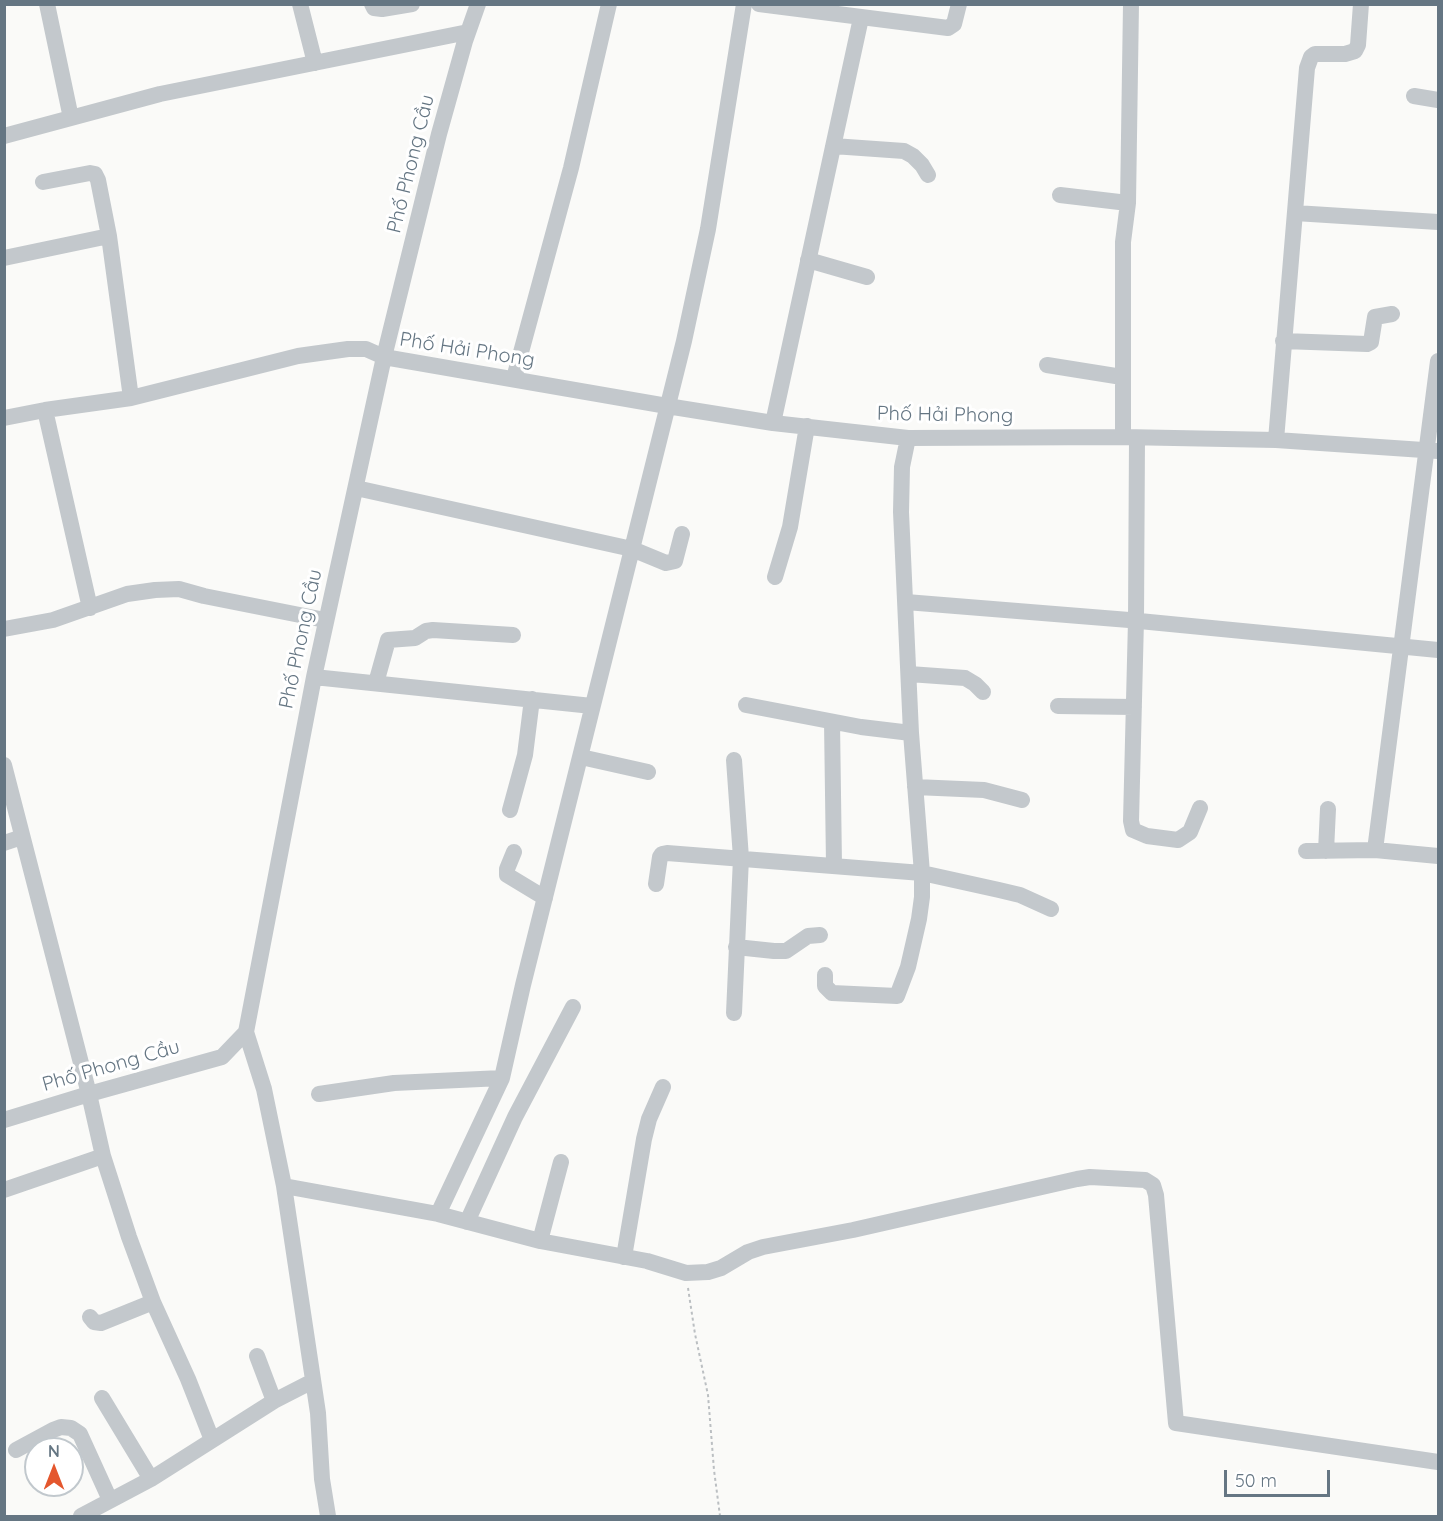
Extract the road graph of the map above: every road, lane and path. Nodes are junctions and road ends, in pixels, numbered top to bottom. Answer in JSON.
{"nodes":[{"id":1,"x":47,"y":4,"type":"edge"},
{"id":2,"x":372,"y":4,"type":"edge"},
{"id":3,"x":478,"y":4,"type":"edge"},
{"id":4,"x":609,"y":4,"type":"edge"},
{"id":5,"x":744,"y":4,"type":"edge"},
{"id":6,"x":759,"y":4,"type":"edge"},
{"id":7,"x":959,"y":4,"type":"edge"},
{"id":8,"x":1131,"y":4,"type":"edge"},
{"id":9,"x":1362,"y":4,"type":"edge"},
{"id":10,"x":304,"y":5,"type":"edge"},
{"id":11,"x":408,"y":5,"type":"edge"},
{"id":12,"x":861,"y":18,"type":"junction"},
{"id":13,"x":468,"y":32,"type":"junction"},
{"id":14,"x":315,"y":63,"type":"junction"},
{"id":15,"x":1414,"y":96,"type":"dead end"},
{"id":16,"x":1438,"y":100,"type":"edge"},
{"id":17,"x":71,"y":118,"type":"junction"},
{"id":18,"x":4,"y":136,"type":"edge"},
{"id":19,"x":833,"y":146,"type":"junction"},
{"id":20,"x":928,"y":175,"type":"dead end"},
{"id":21,"x":44,"y":182,"type":"dead end"},
{"id":22,"x":1060,"y":195,"type":"dead end"},
{"id":23,"x":1128,"y":203,"type":"junction"},
{"id":24,"x":1295,"y":213,"type":"junction"},
{"id":25,"x":1438,"y":222,"type":"edge"},
{"id":26,"x":109,"y":236,"type":"junction"},
{"id":27,"x":4,"y":258,"type":"edge"},
{"id":28,"x":808,"y":260,"type":"junction"},
{"id":29,"x":867,"y":277,"type":"dead end"},
{"id":30,"x":1392,"y":314,"type":"dead end"},
{"id":31,"x":1283,"y":341,"type":"junction"},
{"id":32,"x":384,"y":357,"type":"junction"},
{"id":33,"x":1438,"y":361,"type":"edge"},
{"id":34,"x":1047,"y":365,"type":"dead end"},
{"id":35,"x":514,"y":378,"type":"junction"},
{"id":36,"x":1122,"y":378,"type":"junction"},
{"id":37,"x":131,"y":398,"type":"junction"},
{"id":38,"x":666,"y":406,"type":"junction"},
{"id":39,"x":45,"y":410,"type":"junction"},
{"id":40,"x":4,"y":418,"type":"edge"},
{"id":41,"x":773,"y":423,"type":"junction"},
{"id":42,"x":807,"y":426,"type":"junction"},
{"id":43,"x":903,"y":438,"type":"junction"},
{"id":44,"x":1130,"y":438,"type":"junction"},
{"id":45,"x":1276,"y":440,"type":"junction"},
{"id":46,"x":1432,"y":451,"type":"edge"},
{"id":47,"x":356,"y":488,"type":"junction"},
{"id":48,"x":682,"y":534,"type":"dead end"},
{"id":49,"x":632,"y":549,"type":"junction"},
{"id":50,"x":775,"y":577,"type":"dead end"},
{"id":51,"x":906,"y":602,"type":"junction"},
{"id":52,"x":90,"y":608,"type":"junction"},
{"id":53,"x":326,"y":620,"type":"junction"},
{"id":54,"x":1136,"y":620,"type":"junction"},
{"id":55,"x":4,"y":629,"type":"edge"},
{"id":56,"x":513,"y":635,"type":"dead end"},
{"id":57,"x":1401,"y":646,"type":"junction"},
{"id":58,"x":1438,"y":650,"type":"edge"},
{"id":59,"x":909,"y":674,"type":"junction"},
{"id":60,"x":314,"y":677,"type":"junction"},
{"id":61,"x":376,"y":682,"type":"junction"},
{"id":62,"x":984,"y":692,"type":"dead end"},
{"id":63,"x":532,"y":699,"type":"junction"},
{"id":64,"x":746,"y":705,"type":"dead end"},
{"id":65,"x":592,"y":706,"type":"junction"},
{"id":66,"x":1058,"y":706,"type":"dead end"},
{"id":67,"x":1134,"y":707,"type":"junction"},
{"id":68,"x":832,"y":722,"type":"junction"},
{"id":69,"x":911,"y":733,"type":"junction"},
{"id":70,"x":580,"y":757,"type":"junction"},
{"id":71,"x":734,"y":760,"type":"dead end"},
{"id":72,"x":4,"y":765,"type":"edge"},
{"id":73,"x":648,"y":772,"type":"dead end"},
{"id":74,"x":915,"y":787,"type":"junction"},
{"id":75,"x":1022,"y":800,"type":"dead end"},
{"id":76,"x":1200,"y":808,"type":"dead end"},
{"id":77,"x":1328,"y":809,"type":"dead end"},
{"id":78,"x":510,"y":810,"type":"dead end"},
{"id":79,"x":22,"y":837,"type":"junction"},
{"id":80,"x":4,"y":843,"type":"edge"},
{"id":81,"x":1375,"y":850,"type":"junction"},
{"id":82,"x":1306,"y":851,"type":"dead end"},
{"id":83,"x":1326,"y":851,"type":"junction"},
{"id":84,"x":514,"y":852,"type":"dead end"},
{"id":85,"x":1438,"y":856,"type":"edge"},
{"id":86,"x":741,"y":858,"type":"junction"},
{"id":87,"x":834,"y":865,"type":"junction"},
{"id":88,"x":922,"y":873,"type":"junction"},
{"id":89,"x":656,"y":884,"type":"dead end"},
{"id":90,"x":545,"y":898,"type":"junction"},
{"id":91,"x":1051,"y":909,"type":"dead end"},
{"id":92,"x":820,"y":935,"type":"dead end"},
{"id":93,"x":736,"y":947,"type":"junction"},
{"id":94,"x":825,"y":975,"type":"dead end"},
{"id":95,"x":573,"y":1007,"type":"dead end"},
{"id":96,"x":734,"y":1013,"type":"dead end"},
{"id":97,"x":246,"y":1032,"type":"junction"},
{"id":98,"x":502,"y":1078,"type":"junction"},
{"id":99,"x":663,"y":1087,"type":"dead end"},
{"id":100,"x":89,"y":1094,"type":"junction"},
{"id":101,"x":319,"y":1094,"type":"dead end"},
{"id":102,"x":4,"y":1120,"type":"edge"},
{"id":103,"x":103,"y":1156,"type":"junction"},
{"id":104,"x":561,"y":1162,"type":"dead end"},
{"id":105,"x":284,"y":1186,"type":"junction"},
{"id":106,"x":4,"y":1190,"type":"edge"},
{"id":107,"x":452,"y":1218,"type":"junction"},
{"id":108,"x":540,"y":1241,"type":"junction"},
{"id":109,"x":624,"y":1257,"type":"junction"},
{"id":110,"x":686,"y":1273,"type":"junction"},
{"id":111,"x":153,"y":1302,"type":"junction"},
{"id":112,"x":90,"y":1317,"type":"dead end"},
{"id":113,"x":257,"y":1356,"type":"dead end"},
{"id":114,"x":316,"y":1397,"type":"junction"},
{"id":115,"x":102,"y":1398,"type":"dead end"},
{"id":116,"x":274,"y":1401,"type":"junction"},
{"id":117,"x":212,"y":1440,"type":"junction"},
{"id":118,"x":16,"y":1449,"type":"dead end"},
{"id":119,"x":1438,"y":1462,"type":"edge"},
{"id":120,"x":152,"y":1479,"type":"junction"},
{"id":121,"x":110,"y":1500,"type":"junction"},
{"id":122,"x":81,"y":1516,"type":"edge"},
{"id":123,"x":328,"y":1516,"type":"edge"},
{"id":124,"x":720,"y":1516,"type":"edge"}],
"edges":[{"from":1,"to":17,"type":"street"},
{"from":2,"to":11,"type":"street"},
{"from":3,"to":13,"type":"street","name":"Phố Phong Cầu"},
{"from":4,"to":35,"type":"street"},
{"from":5,"to":38,"type":"street"},
{"from":6,"to":12,"type":"street"},
{"from":7,"to":12,"type":"street"},
{"from":8,"to":23,"type":"street"},
{"from":9,"to":24,"type":"street"},
{"from":10,"to":14,"type":"street"},
{"from":12,"to":19,"type":"street"},
{"from":13,"to":14,"type":"street"},
{"from":13,"to":32,"type":"street","name":"Phố Phong Cầu"},
{"from":14,"to":17,"type":"street"},
{"from":15,"to":16,"type":"street"},
{"from":17,"to":18,"type":"street"},
{"from":19,"to":20,"type":"street"},
{"from":19,"to":28,"type":"street"},
{"from":21,"to":26,"type":"street"},
{"from":22,"to":23,"type":"street"},
{"from":23,"to":36,"type":"street"},
{"from":24,"to":25,"type":"street"},
{"from":24,"to":31,"type":"street"},
{"from":26,"to":27,"type":"street"},
{"from":26,"to":37,"type":"street"},
{"from":28,"to":29,"type":"street"},
{"from":28,"to":41,"type":"street"},
{"from":30,"to":31,"type":"street"},
{"from":31,"to":45,"type":"street"},
{"from":32,"to":35,"type":"street","name":"Phố Hải Phong"},
{"from":32,"to":37,"type":"street","name":"Phố Hải Phong"},
{"from":32,"to":47,"type":"street","name":"Phố Phong Cầu"},
{"from":33,"to":46,"type":"street"},
{"from":34,"to":36,"type":"street"},
{"from":35,"to":38,"type":"street","name":"Phố Hải Phong"},
{"from":36,"to":44,"type":"street"},
{"from":37,"to":39,"type":"street","name":"Phố Hải Phong"},
{"from":38,"to":41,"type":"street","name":"Phố Hải Phong"},
{"from":38,"to":49,"type":"street"},
{"from":39,"to":40,"type":"street","name":"Phố Hải Phong"},
{"from":39,"to":52,"type":"street"},
{"from":41,"to":42,"type":"street","name":"Phố Hải Phong"},
{"from":42,"to":43,"type":"street","name":"Phố Hải Phong"},
{"from":42,"to":50,"type":"street"},
{"from":43,"to":44,"type":"street","name":"Phố Hải Phong"},
{"from":43,"to":51,"type":"street"},
{"from":44,"to":45,"type":"street","name":"Phố Hải Phong"},
{"from":44,"to":54,"type":"street"},
{"from":45,"to":46,"type":"street","name":"Phố Hải Phong"},
{"from":46,"to":57,"type":"street"},
{"from":47,"to":49,"type":"street"},
{"from":47,"to":53,"type":"street","name":"Phố Phong Cầu"},
{"from":48,"to":49,"type":"street"},
{"from":49,"to":65,"type":"street"},
{"from":51,"to":54,"type":"street"},
{"from":51,"to":59,"type":"street"},
{"from":52,"to":53,"type":"street"},
{"from":52,"to":55,"type":"street"},
{"from":53,"to":60,"type":"street","name":"Phố Phong Cầu"},
{"from":54,"to":57,"type":"street"},
{"from":54,"to":67,"type":"street"},
{"from":56,"to":61,"type":"street"},
{"from":57,"to":58,"type":"street"},
{"from":57,"to":81,"type":"street"},
{"from":59,"to":62,"type":"street"},
{"from":59,"to":69,"type":"street"},
{"from":60,"to":61,"type":"street"},
{"from":60,"to":97,"type":"street","name":"Phố Phong Cầu"},
{"from":61,"to":63,"type":"street"},
{"from":63,"to":65,"type":"street"},
{"from":63,"to":78,"type":"street"},
{"from":64,"to":68,"type":"street"},
{"from":65,"to":70,"type":"street"},
{"from":66,"to":67,"type":"street"},
{"from":67,"to":76,"type":"street"},
{"from":68,"to":69,"type":"street"},
{"from":68,"to":87,"type":"street"},
{"from":69,"to":74,"type":"street"},
{"from":70,"to":73,"type":"street"},
{"from":70,"to":90,"type":"street"},
{"from":71,"to":86,"type":"street"},
{"from":72,"to":79,"type":"street"},
{"from":74,"to":75,"type":"street"},
{"from":74,"to":88,"type":"street"},
{"from":77,"to":83,"type":"street"},
{"from":79,"to":80,"type":"street"},
{"from":79,"to":100,"type":"street"},
{"from":81,"to":83,"type":"street"},
{"from":81,"to":85,"type":"street"},
{"from":82,"to":83,"type":"street"},
{"from":84,"to":90,"type":"street"},
{"from":86,"to":87,"type":"street"},
{"from":86,"to":89,"type":"street"},
{"from":86,"to":93,"type":"street"},
{"from":87,"to":88,"type":"street"},
{"from":88,"to":91,"type":"street"},
{"from":88,"to":94,"type":"street"},
{"from":90,"to":98,"type":"street"},
{"from":92,"to":93,"type":"street"},
{"from":93,"to":96,"type":"street"},
{"from":95,"to":107,"type":"street"},
{"from":97,"to":100,"type":"street","name":"Phố Phong Cầu"},
{"from":97,"to":105,"type":"street"},
{"from":98,"to":101,"type":"street"},
{"from":98,"to":107,"type":"street"},
{"from":99,"to":109,"type":"street"},
{"from":100,"to":102,"type":"street","name":"Phố Phong Cầu"},
{"from":100,"to":103,"type":"street"},
{"from":103,"to":106,"type":"street"},
{"from":103,"to":111,"type":"street"},
{"from":104,"to":108,"type":"street"},
{"from":105,"to":107,"type":"street"},
{"from":105,"to":114,"type":"street"},
{"from":107,"to":108,"type":"street"},
{"from":108,"to":109,"type":"street"},
{"from":109,"to":110,"type":"street"},
{"from":110,"to":119,"type":"street"},
{"from":110,"to":124,"type":"path"},
{"from":111,"to":112,"type":"street"},
{"from":111,"to":117,"type":"street"},
{"from":113,"to":116,"type":"street"},
{"from":114,"to":116,"type":"street"},
{"from":114,"to":123,"type":"street"},
{"from":115,"to":120,"type":"street"},
{"from":116,"to":117,"type":"street"},
{"from":117,"to":120,"type":"street"},
{"from":118,"to":121,"type":"street"},
{"from":120,"to":121,"type":"street"},
{"from":121,"to":122,"type":"street"}]}
